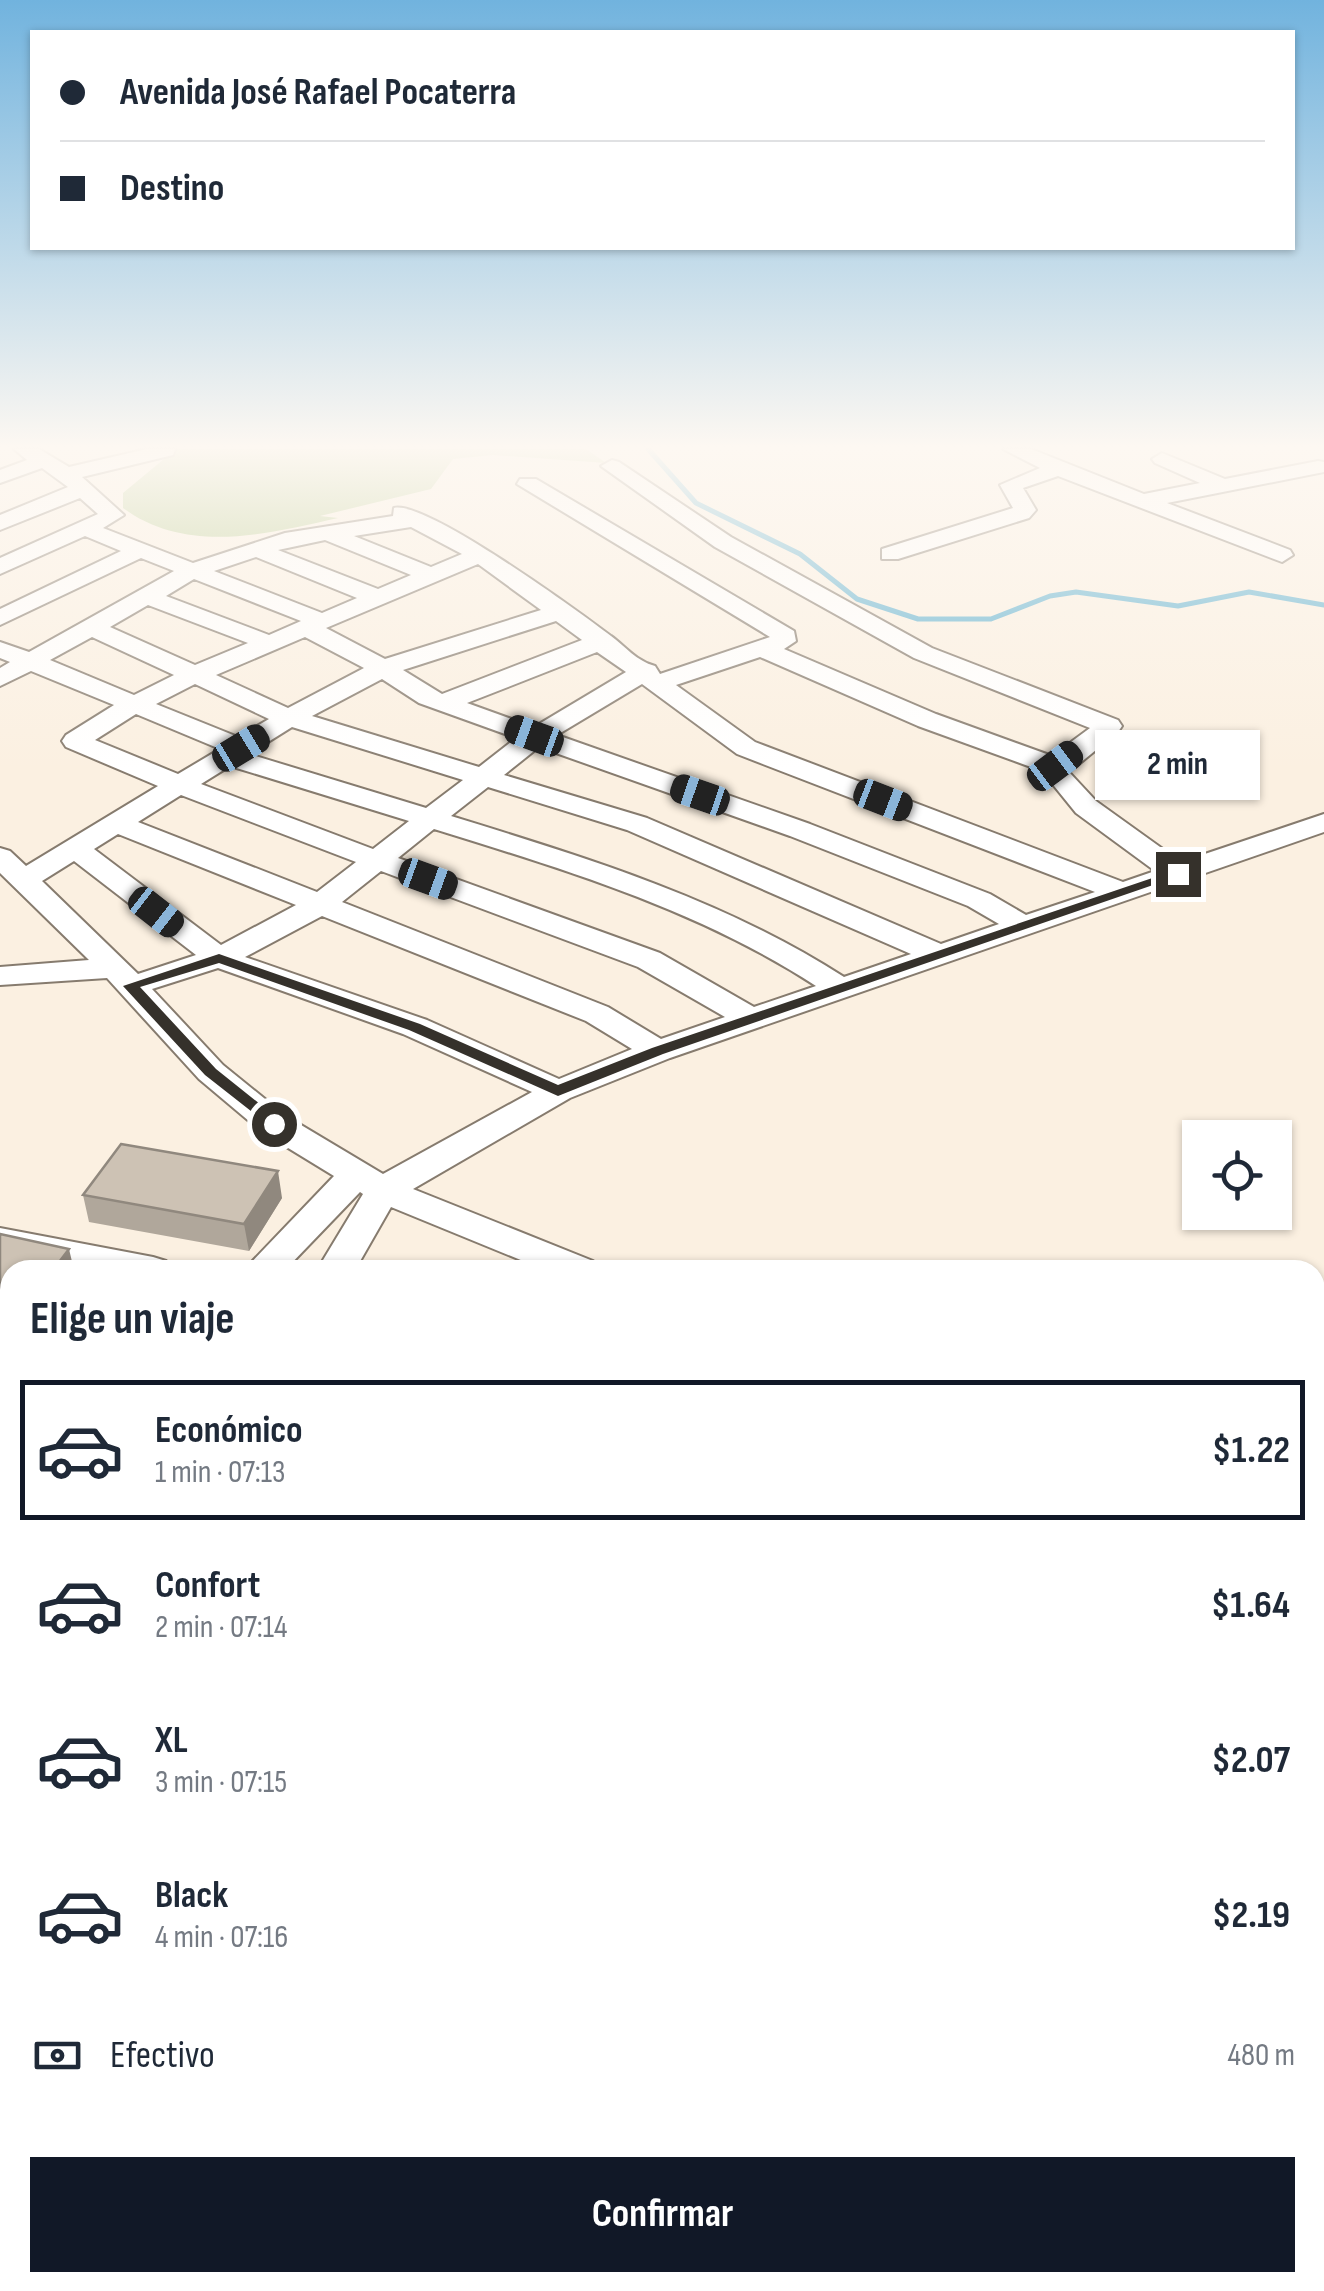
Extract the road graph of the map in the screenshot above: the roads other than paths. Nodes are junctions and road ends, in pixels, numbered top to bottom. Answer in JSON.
{"nodes":[{"id":1,"x":25,"y":556,"type":"edge"},
{"id":2,"x":128,"y":556,"type":"edge"},
{"id":3,"x":156,"y":556,"type":"edge"},
{"id":4,"x":232,"y":556,"type":"edge"},
{"id":5,"x":274,"y":556,"type":"edge"},
{"id":6,"x":382,"y":556,"type":"edge"},
{"id":7,"x":476,"y":556,"type":"edge"},
{"id":8,"x":483,"y":556,"type":"edge"},
{"id":9,"x":646,"y":556,"type":"edge"},
{"id":10,"x":727,"y":556,"type":"edge"},
{"id":11,"x":747,"y":556,"type":"edge"},
{"id":12,"x":0,"y":567,"type":"edge"},
{"id":13,"x":194,"y":570,"type":"junction"},
{"id":14,"x":672,"y":572,"type":"junction"},
{"id":15,"x":431,"y":576,"type":"junction"},
{"id":16,"x":145,"y":596,"type":"junction"},
{"id":17,"x":378,"y":598,"type":"junction"},
{"id":18,"x":560,"y":612,"type":"junction"},
{"id":19,"x":0,"y":618,"type":"edge"},
{"id":20,"x":314,"y":624,"type":"junction"},
{"id":21,"x":91,"y":627,"type":"junction"},
{"id":22,"x":603,"y":641,"type":"junction"},
{"id":23,"x":268,"y":643,"type":"junction"},
{"id":24,"x":0,"y":649,"type":"edge"},
{"id":25,"x":764,"y":650,"type":"junction"},
{"id":26,"x":31,"y":660,"type":"junction"},
{"id":27,"x":383,"y":668,"type":"junction"},
{"id":28,"x":196,"y":674,"type":"junction"},
{"id":29,"x":653,"y":676,"type":"junction"},
{"id":30,"x":0,"y":678,"type":"edge"},
{"id":31,"x":443,"y":703,"type":"junction"},
{"id":32,"x":133,"y":705,"type":"junction"},
{"id":33,"x":290,"y":718,"type":"junction"},
{"id":34,"x":534,"y":736,"type":"junction"},
{"id":35,"x":234,"y":752,"type":"junction"},
{"id":36,"x":1055,"y":766,"type":"junction"},
{"id":37,"x":481,"y":777,"type":"junction"},
{"id":38,"x":179,"y":786,"type":"junction"},
{"id":39,"x":428,"y":818,"type":"junction"},
{"id":40,"x":1324,"y":822,"type":"edge"},
{"id":41,"x":117,"y":824,"type":"junction"},
{"id":42,"x":76,"y":848,"type":"junction"},
{"id":43,"x":375,"y":859,"type":"junction"},
{"id":44,"x":11,"y":868,"type":"edge"},
{"id":45,"x":1178,"y":874,"type":"junction"},
{"id":46,"x":1123,"y":892,"type":"junction"},
{"id":47,"x":318,"y":906,"type":"junction"},
{"id":48,"x":1024,"y":926,"type":"junction"},
{"id":49,"x":940,"y":955,"type":"junction"},
{"id":50,"x":219,"y":958,"type":"junction"},
{"id":51,"x":0,"y":976,"type":"edge"},
{"id":52,"x":123,"y":977,"type":"junction"},
{"id":53,"x":840,"y":990,"type":"junction"},
{"id":54,"x":750,"y":1019,"type":"junction"},
{"id":55,"x":658,"y":1051,"type":"junction"},
{"id":56,"x":558,"y":1091,"type":"junction"},
{"id":57,"x":370,"y":1182,"type":"junction"},
{"id":58,"x":0,"y":1240,"type":"edge"},
{"id":59,"x":102,"y":1260,"type":"edge"},
{"id":60,"x":275,"y":1260,"type":"edge"},
{"id":61,"x":340,"y":1260,"type":"edge"},
{"id":62,"x":556,"y":1260,"type":"edge"}],
"edges":[{"from":1,"to":12,"type":"street"},
{"from":2,"to":19,"type":"street"},
{"from":3,"to":13,"type":"street"},
{"from":4,"to":13,"type":"street"},
{"from":5,"to":17,"type":"street"},
{"from":6,"to":15,"type":"street"},
{"from":7,"to":15,"type":"street"},
{"from":8,"to":18,"type":"street"},
{"from":9,"to":14,"type":"street"},
{"from":10,"to":14,"type":"street"},
{"from":11,"to":36,"type":"street"},
{"from":13,"to":16,"type":"street"},
{"from":13,"to":20,"type":"street"},
{"from":14,"to":25,"type":"street"},
{"from":15,"to":17,"type":"street"},
{"from":16,"to":21,"type":"street"},
{"from":16,"to":23,"type":"street"},
{"from":17,"to":20,"type":"street"},
{"from":18,"to":22,"type":"street"},
{"from":18,"to":27,"type":"street"},
{"from":20,"to":23,"type":"street"},
{"from":20,"to":27,"type":"street"},
{"from":21,"to":26,"type":"street"},
{"from":21,"to":28,"type":"street"},
{"from":22,"to":29,"type":"street"},
{"from":22,"to":31,"type":"street"},
{"from":23,"to":28,"type":"street"},
{"from":24,"to":26,"type":"street"},
{"from":25,"to":29,"type":"street"},
{"from":25,"to":36,"type":"street"},
{"from":26,"to":30,"type":"street"},
{"from":26,"to":32,"type":"street"},
{"from":27,"to":31,"type":"street"},
{"from":27,"to":33,"type":"street"},
{"from":28,"to":32,"type":"street"},
{"from":28,"to":33,"type":"street"},
{"from":29,"to":34,"type":"street"},
{"from":29,"to":46,"type":"street"},
{"from":31,"to":34,"type":"street"},
{"from":32,"to":35,"type":"street"},
{"from":32,"to":38,"type":"street"},
{"from":33,"to":35,"type":"street"},
{"from":33,"to":37,"type":"street"},
{"from":34,"to":37,"type":"street"},
{"from":34,"to":48,"type":"street"},
{"from":35,"to":38,"type":"street"},
{"from":35,"to":39,"type":"street"},
{"from":36,"to":45,"type":"street"},
{"from":37,"to":39,"type":"street"},
{"from":37,"to":49,"type":"street"},
{"from":38,"to":41,"type":"street"},
{"from":38,"to":43,"type":"street"},
{"from":39,"to":43,"type":"street"},
{"from":39,"to":53,"type":"street"},
{"from":40,"to":45,"type":"street"},
{"from":41,"to":42,"type":"street"},
{"from":41,"to":47,"type":"street"},
{"from":42,"to":44,"type":"street"},
{"from":42,"to":50,"type":"street"},
{"from":43,"to":47,"type":"street"},
{"from":43,"to":54,"type":"street"},
{"from":44,"to":52,"type":"street"},
{"from":45,"to":46,"type":"street"},
{"from":46,"to":48,"type":"street"},
{"from":47,"to":50,"type":"street"},
{"from":47,"to":55,"type":"street"},
{"from":48,"to":49,"type":"street"},
{"from":49,"to":53,"type":"street"},
{"from":50,"to":52,"type":"street"},
{"from":50,"to":56,"type":"street"},
{"from":51,"to":52,"type":"street"},
{"from":52,"to":57,"type":"street"},
{"from":53,"to":54,"type":"street"},
{"from":54,"to":55,"type":"street"},
{"from":55,"to":56,"type":"street"},
{"from":56,"to":57,"type":"street"},
{"from":57,"to":60,"type":"street"},
{"from":57,"to":61,"type":"street"},
{"from":57,"to":62,"type":"street"},
{"from":58,"to":59,"type":"street"}]}
